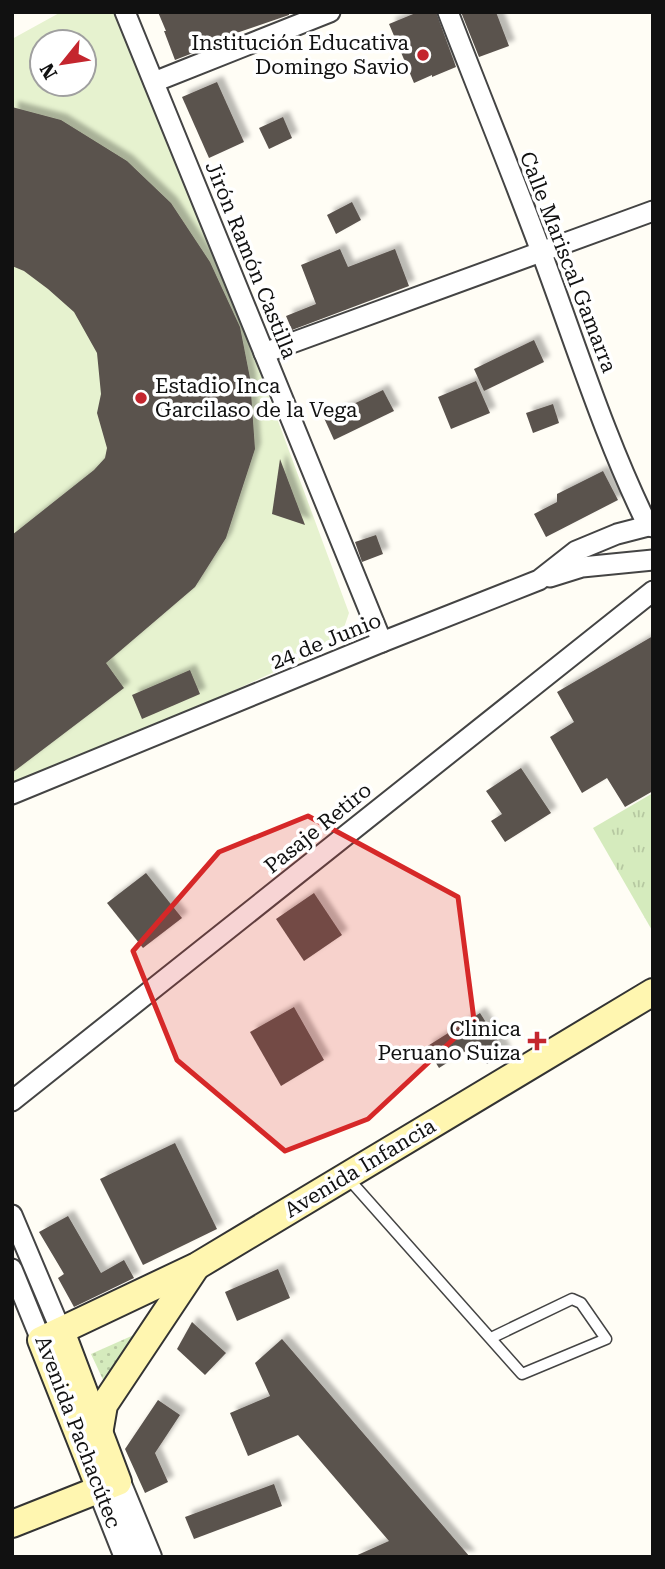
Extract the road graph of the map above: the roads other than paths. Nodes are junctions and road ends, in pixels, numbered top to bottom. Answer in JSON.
{"nodes":[{"id":1,"x":125,"y":12,"type":"edge"},
{"id":2,"x":330,"y":12,"type":"edge"},
{"id":3,"x":448,"y":12,"type":"edge"},
{"id":4,"x":154,"y":82,"type":"junction"},
{"id":5,"x":653,"y":211,"type":"edge"},
{"id":6,"x":542,"y":252,"type":"junction"},
{"id":7,"x":264,"y":353,"type":"junction"},
{"id":8,"x":650,"y":526,"type":"edge"},
{"id":9,"x":653,"y":560,"type":"edge"},
{"id":10,"x":539,"y":580,"type":"junction"},
{"id":11,"x":653,"y":591,"type":"edge"},
{"id":12,"x":382,"y":642,"type":"junction"},
{"id":13,"x":12,"y":794,"type":"edge"},
{"id":14,"x":653,"y":992,"type":"edge"},
{"id":15,"x":12,"y":1101,"type":"edge"},
{"id":16,"x":346,"y":1176,"type":"junction"},
{"id":17,"x":12,"y":1215,"type":"edge"},
{"id":18,"x":197,"y":1266,"type":"junction"},
{"id":19,"x":12,"y":1269,"type":"edge"},
{"id":20,"x":51,"y":1335,"type":"junction"},
{"id":21,"x":491,"y":1338,"type":"junction"},
{"id":22,"x":99,"y":1434,"type":"junction"},
{"id":23,"x":109,"y":1486,"type":"junction"},
{"id":24,"x":12,"y":1524,"type":"edge"},
{"id":25,"x":127,"y":1557,"type":"edge"},
{"id":26,"x":149,"y":1557,"type":"edge"}],
"edges":[{"from":1,"to":4,"type":"street","name":"Jirón Ramón Castilla"},
{"from":2,"to":4,"type":"street"},
{"from":3,"to":6,"type":"street","name":"Calle Mariscal Gamarra"},
{"from":4,"to":7,"type":"street","name":"Jirón Ramón Castilla"},
{"from":5,"to":6,"type":"street"},
{"from":6,"to":7,"type":"street"},
{"from":6,"to":8,"type":"street","name":"Calle Mariscal Gamarra"},
{"from":7,"to":12,"type":"street","name":"Jirón Ramón Castilla"},
{"from":8,"to":10,"type":"street","name":"24 de Junio"},
{"from":9,"to":10,"type":"street"},
{"from":10,"to":12,"type":"street","name":"24 de Junio"},
{"from":11,"to":15,"type":"street","name":"Pasaje Retiro"},
{"from":12,"to":13,"type":"street","name":"24 de Junio"},
{"from":14,"to":16,"type":"main road","name":"Avenida Infancia"},
{"from":16,"to":18,"type":"main road","name":"Avenida Infancia"},
{"from":16,"to":21,"type":"lane"},
{"from":17,"to":20,"type":"street","name":"Avenida Pachacútec"},
{"from":18,"to":20,"type":"main road","name":"Avenida Infancia"},
{"from":18,"to":22,"type":"main road"},
{"from":19,"to":20,"type":"street","name":"Avenida Pachacútec"},
{"from":20,"to":22,"type":"main road","name":"Avenida Pachacútec"},
{"from":20,"to":23,"type":"main road","name":"Avenida Pachacútec"},
{"from":21,"to":21,"type":"lane"},
{"from":22,"to":23,"type":"main road","name":"Avenida Pachacútec"},
{"from":23,"to":24,"type":"main road"},
{"from":23,"to":25,"type":"street","name":"Avenida Pachacútec"},
{"from":23,"to":26,"type":"street","name":"Avenida Pachacútec"}]}
